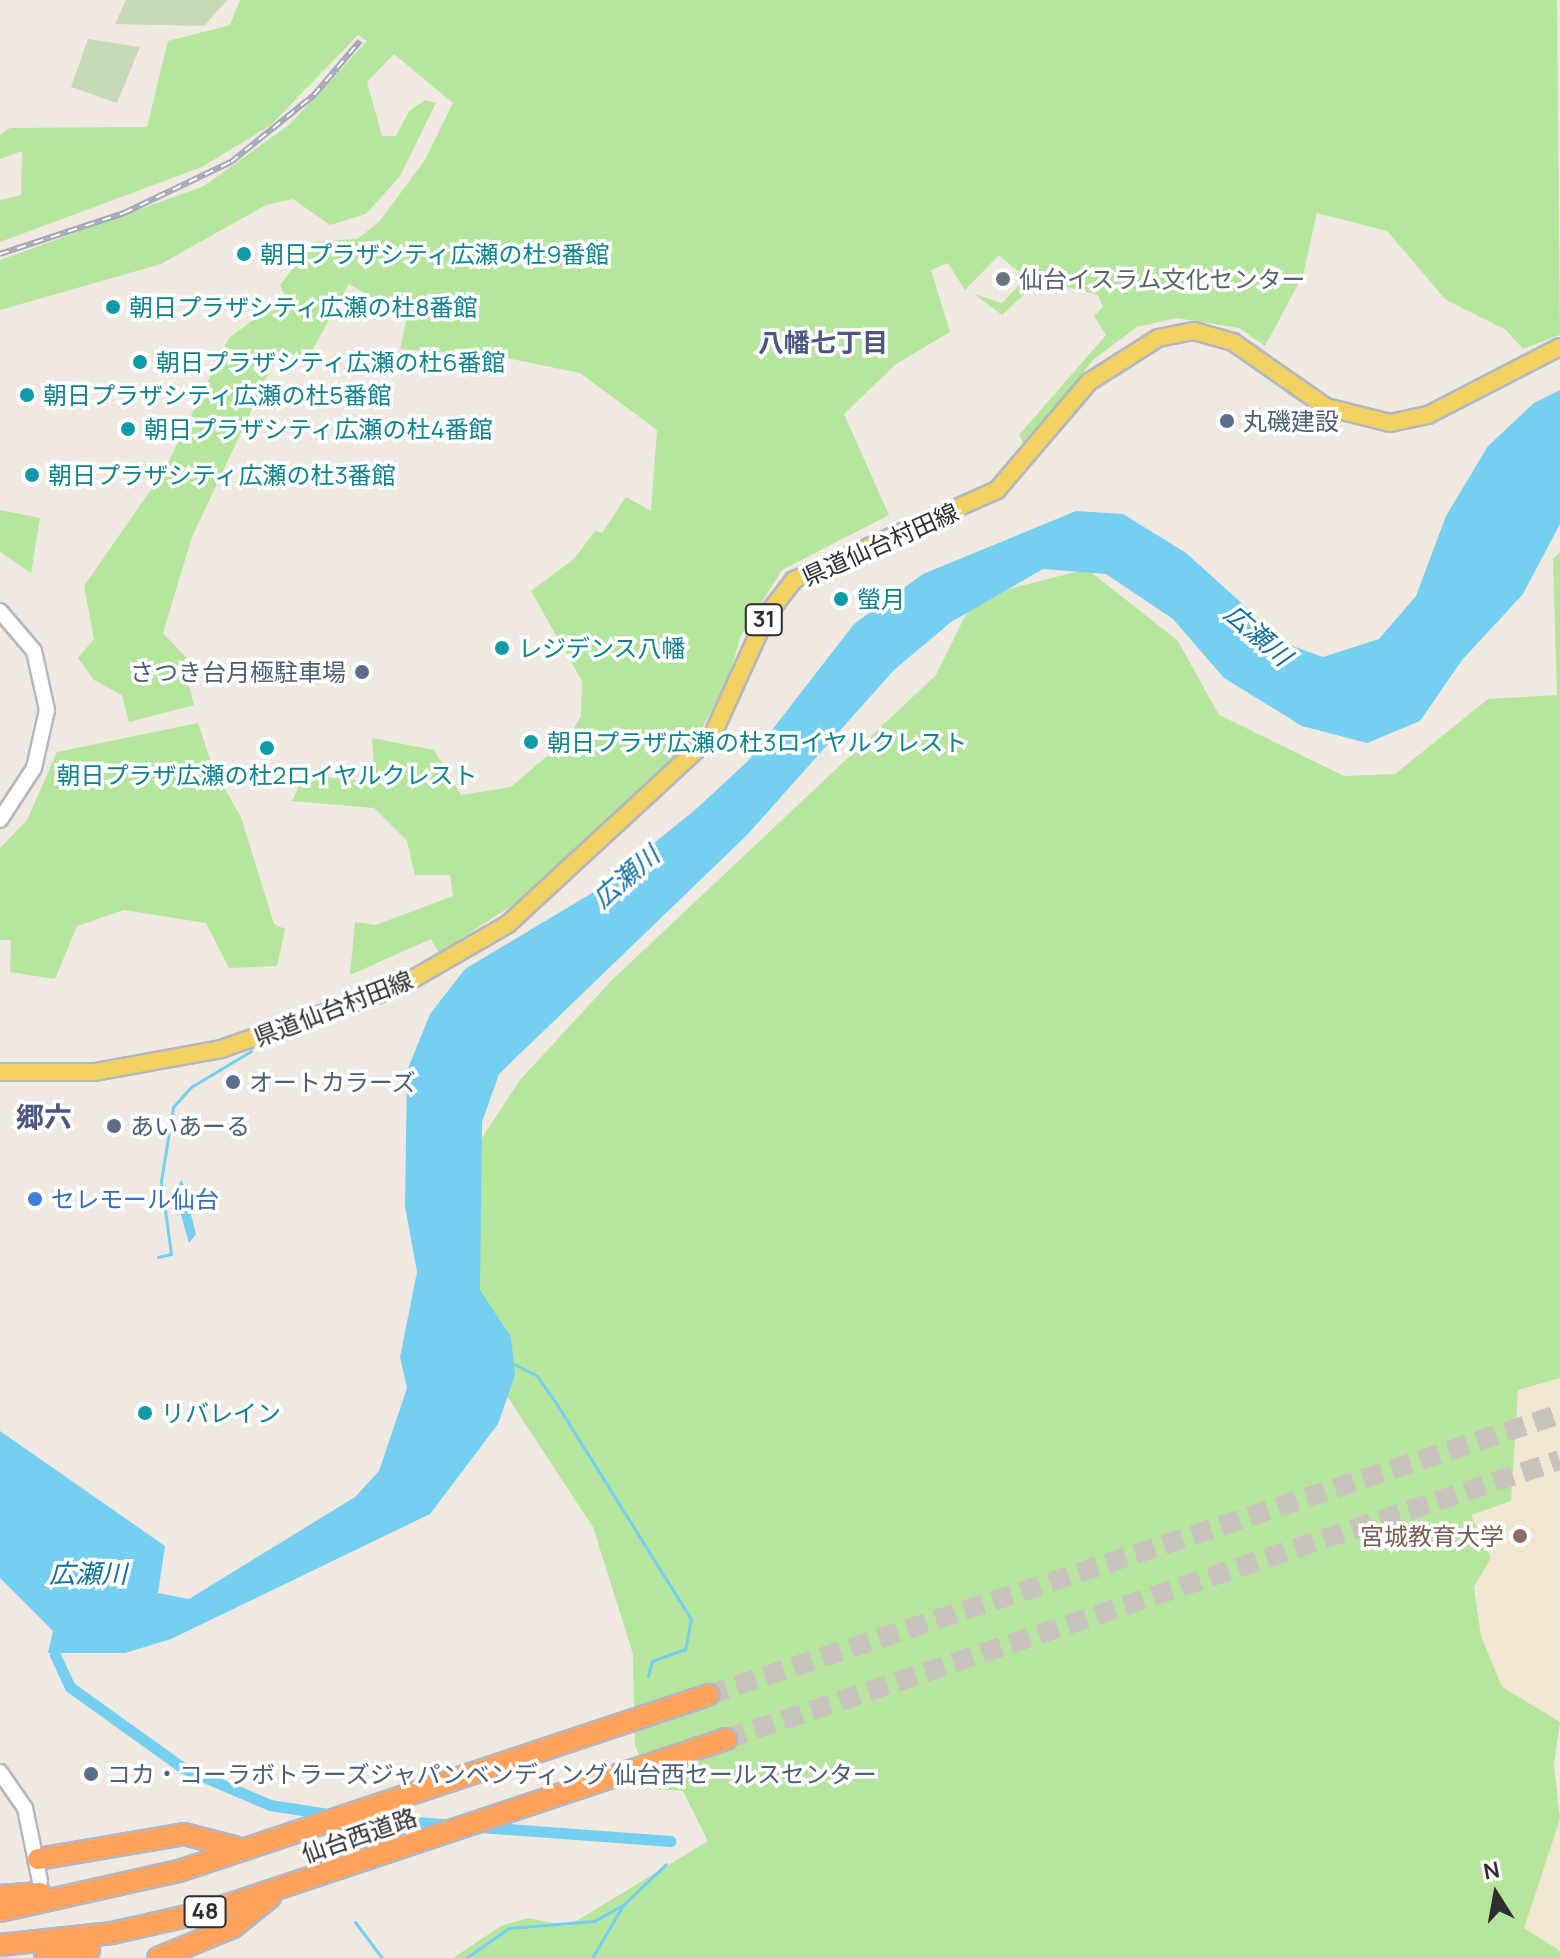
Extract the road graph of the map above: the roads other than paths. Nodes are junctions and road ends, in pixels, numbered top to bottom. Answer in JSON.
{"nodes":[{"id":1,"x":1560,"y":347,"type":"edge"},
{"id":2,"x":0,"y":611,"type":"edge"},
{"id":3,"x":0,"y":820,"type":"edge"},
{"id":4,"x":0,"y":1072,"type":"edge"},
{"id":5,"x":708,"y":1695,"type":"tunnel mouth"},
{"id":6,"x":726,"y":1739,"type":"tunnel mouth"},
{"id":7,"x":0,"y":1772,"type":"edge"},
{"id":8,"x":274,"y":1839,"type":"junction"},
{"id":9,"x":235,"y":1847,"type":"junction"},
{"id":10,"x":38,"y":1859,"type":"junction"},
{"id":11,"x":40,"y":1881,"type":"dead end"},
{"id":12,"x":288,"y":1887,"type":"junction"},
{"id":13,"x":0,"y":1896,"type":"edge"},
{"id":14,"x":0,"y":1911,"type":"edge"},
{"id":15,"x":210,"y":1911,"type":"junction"},
{"id":16,"x":0,"y":1945,"type":"edge"},
{"id":17,"x":45,"y":1958,"type":"edge"},
{"id":18,"x":158,"y":1958,"type":"edge"}],
"edges":[{"from":1,"to":4,"type":"main road","name":"県道仙台村田線","number":"31"},
{"from":2,"to":3,"type":"street"},
{"from":5,"to":8,"type":"highway","name":"仙台西道路","number":"48"},
{"from":6,"to":12,"type":"highway","name":"仙台西道路","number":"48"},
{"from":7,"to":10,"type":"street"},
{"from":8,"to":9,"type":"highway"},
{"from":8,"to":14,"type":"highway","name":"仙台西道路","number":"48"},
{"from":9,"to":10,"type":"highway"},
{"from":9,"to":13,"type":"highway"},
{"from":10,"to":11,"type":"street"},
{"from":12,"to":15,"type":"highway","name":"仙台西道路","number":"48"},
{"from":12,"to":18,"type":"highway"},
{"from":15,"to":16,"type":"highway","name":"仙台西道路","number":"48"},
{"from":15,"to":17,"type":"highway"}]}
